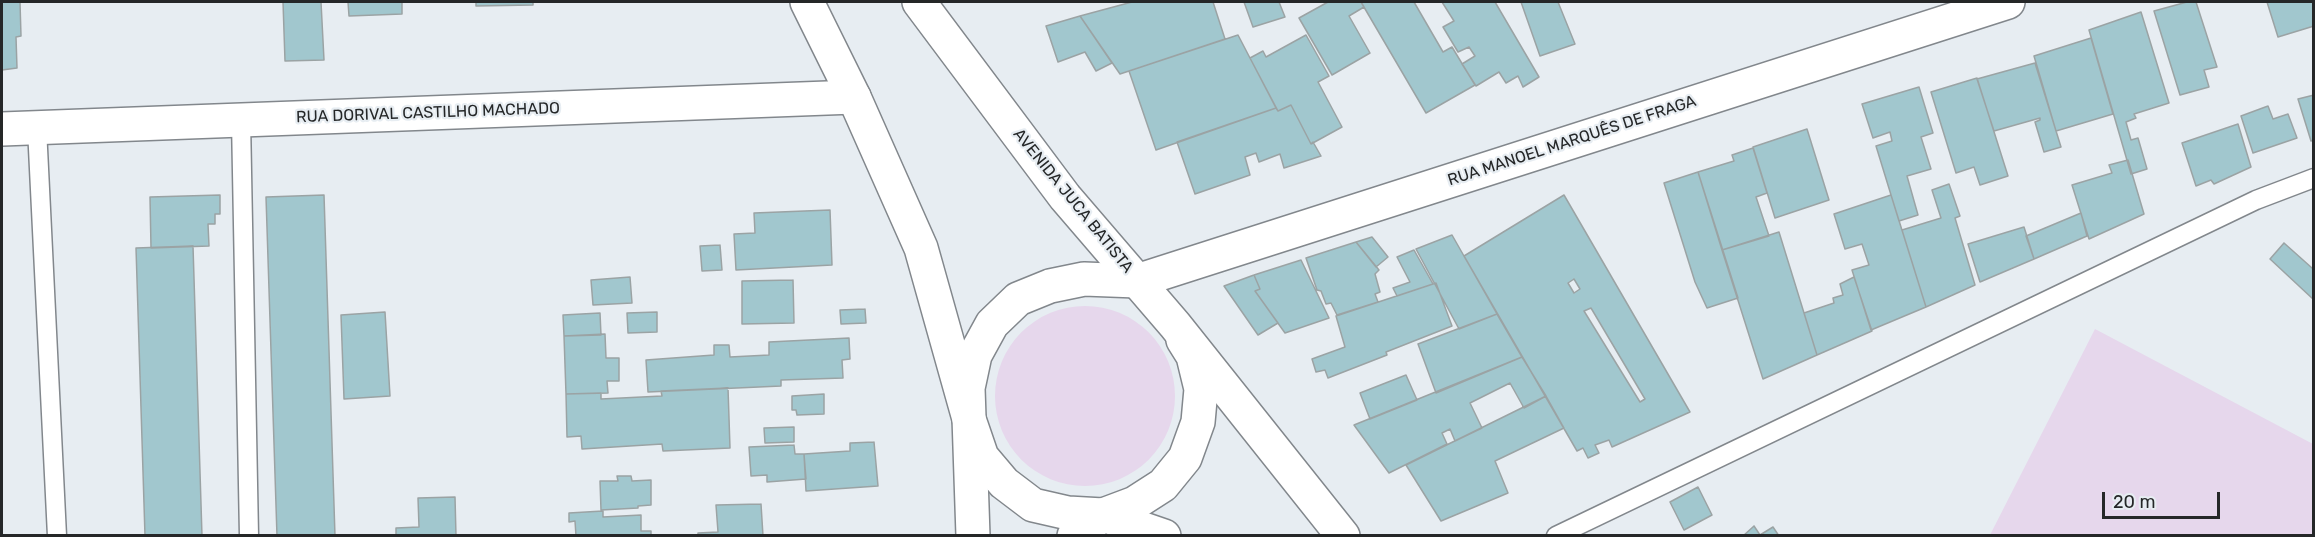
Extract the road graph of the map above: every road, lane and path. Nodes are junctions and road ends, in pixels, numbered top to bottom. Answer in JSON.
{"nodes":[{"id":1,"x":807,"y":2,"type":"edge"},
{"id":2,"x":919,"y":2,"type":"edge"},
{"id":3,"x":2008,"y":2,"type":"edge"},
{"id":4,"x":855,"y":97,"type":"junction"},
{"id":5,"x":241,"y":120,"type":"junction"},
{"id":6,"x":37,"y":128,"type":"junction"},
{"id":7,"x":2,"y":129,"type":"edge"},
{"id":8,"x":2313,"y":178,"type":"edge"},
{"id":9,"x":1137,"y":281,"type":"junction"},
{"id":10,"x":1174,"y":325,"type":"junction"},
{"id":11,"x":969,"y":419,"type":"junction"},
{"id":12,"x":1103,"y":515,"type":"junction"},
{"id":13,"x":57,"y":536,"type":"edge"},
{"id":14,"x":249,"y":536,"type":"edge"},
{"id":15,"x":973,"y":536,"type":"edge"},
{"id":16,"x":1074,"y":536,"type":"edge"},
{"id":17,"x":1164,"y":536,"type":"edge"},
{"id":18,"x":1342,"y":536,"type":"edge"},
{"id":19,"x":1556,"y":536,"type":"edge"}],
"edges":[{"from":1,"to":4,"type":"main road","name":"AVENIDA JUCA BATISTA"},
{"from":2,"to":9,"type":"main road","name":"AVENIDA JUCA BATISTA"},
{"from":3,"to":9,"type":"main road","name":"RUA MANOEL MARQUÊS DE FRAGA"},
{"from":4,"to":5,"type":"main road","name":"RUA DORIVAL CASTILHO MACHADO"},
{"from":4,"to":11,"type":"main road","name":"AVENIDA JUCA BATISTA"},
{"from":5,"to":6,"type":"main road","name":"RUA DORIVAL CASTILHO MACHADO"},
{"from":5,"to":14,"type":"lane"},
{"from":6,"to":7,"type":"main road","name":"RUA DORIVAL CASTILHO MACHADO"},
{"from":6,"to":13,"type":"lane"},
{"from":8,"to":19,"type":"lane"},
{"from":9,"to":10,"type":"main road"},
{"from":9,"to":11,"type":"main road","name":"AVENIDA JUCA BATISTA"},
{"from":10,"to":12,"type":"main road"},
{"from":10,"to":18,"type":"main road"},
{"from":11,"to":12,"type":"main road"},
{"from":11,"to":15,"type":"main road","name":"AVENIDA JUCA BATISTA"},
{"from":12,"to":16,"type":"main road"},
{"from":12,"to":17,"type":"main road"}]}
